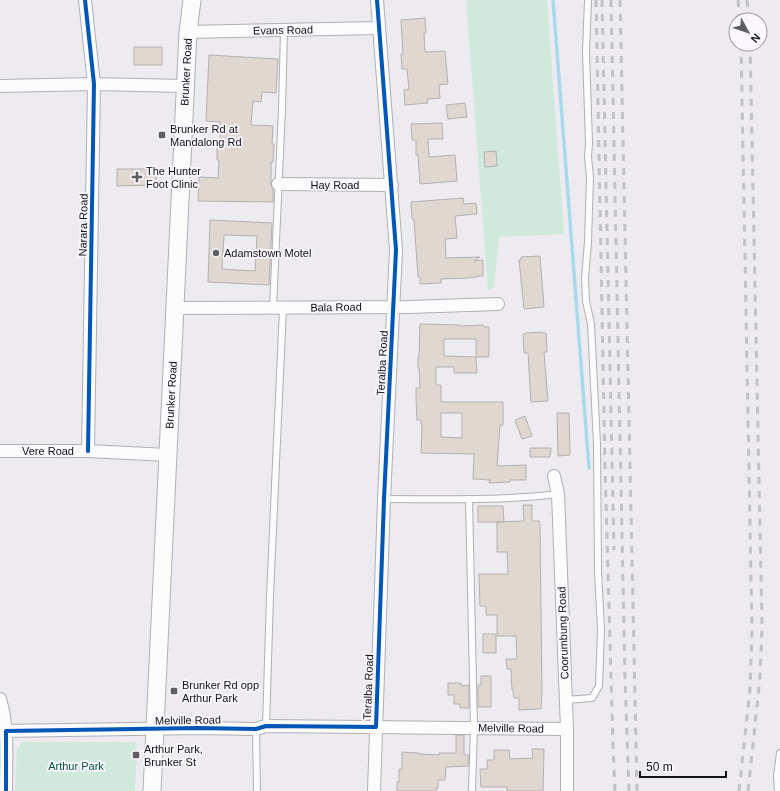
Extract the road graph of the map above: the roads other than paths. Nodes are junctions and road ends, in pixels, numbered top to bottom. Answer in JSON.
{"nodes":[{"id":1,"x":85,"y":0,"type":"edge"},
{"id":2,"x":192,"y":0,"type":"edge"},
{"id":3,"x":377,"y":0,"type":"edge"},
{"id":4,"x":588,"y":0,"type":"edge"},
{"id":5,"x":379,"y":28,"type":"junction"},
{"id":6,"x":284,"y":30,"type":"junction"},
{"id":7,"x":188,"y":32,"type":"junction"},
{"id":8,"x":94,"y":84,"type":"junction"},
{"id":9,"x":0,"y":86,"type":"edge"},
{"id":10,"x":185,"y":86,"type":"junction"},
{"id":11,"x":278,"y":184,"type":"junction"},
{"id":12,"x":392,"y":185,"type":"junction"},
{"id":13,"x":498,"y":304,"type":"dead end"},
{"id":14,"x":394,"y":307,"type":"junction"},
{"id":15,"x":175,"y":308,"type":"junction"},
{"id":16,"x":278,"y":308,"type":"junction"},
{"id":17,"x":0,"y":451,"type":"edge"},
{"id":18,"x":88,"y":451,"type":"junction"},
{"id":19,"x":168,"y":455,"type":"junction"},
{"id":20,"x":554,"y":476,"type":"dead end"},
{"id":21,"x":558,"y":494,"type":"junction"},
{"id":22,"x":384,"y":499,"type":"junction"},
{"id":23,"x":469,"y":499,"type":"junction"},
{"id":24,"x":0,"y":699,"type":"edge"},
{"id":25,"x":566,"y":700,"type":"junction"},
{"id":26,"x":376,"y":727,"type":"junction"},
{"id":27,"x":261,"y":728,"type":"junction"},
{"id":28,"x":474,"y":728,"type":"junction"},
{"id":29,"x":567,"y":729,"type":"junction"},
{"id":30,"x":155,"y":730,"type":"junction"},
{"id":31,"x":3,"y":731,"type":"edge"},
{"id":32,"x":780,"y":753,"type":"edge"},
{"id":33,"x":6,"y":791,"type":"edge"},
{"id":34,"x":152,"y":791,"type":"edge"},
{"id":35,"x":257,"y":791,"type":"edge"},
{"id":36,"x":374,"y":791,"type":"edge"},
{"id":37,"x":472,"y":791,"type":"edge"},
{"id":38,"x":567,"y":791,"type":"edge"},
{"id":39,"x":778,"y":791,"type":"edge"}],
"edges":[{"from":1,"to":8,"type":"street","name":"Narara Road"},
{"from":2,"to":7,"type":"main road","name":"Brunker Road"},
{"from":3,"to":5,"type":"street","name":"Teralba Road"},
{"from":4,"to":25,"type":"lane"},
{"from":5,"to":6,"type":"street","name":"Evans Road"},
{"from":5,"to":12,"type":"street","name":"Teralba Road"},
{"from":6,"to":7,"type":"street","name":"Evans Road"},
{"from":6,"to":11,"type":"lane"},
{"from":7,"to":10,"type":"main road","name":"Brunker Road"},
{"from":8,"to":9,"type":"street"},
{"from":8,"to":10,"type":"street"},
{"from":8,"to":18,"type":"street","name":"Narara Road"},
{"from":10,"to":15,"type":"main road","name":"Brunker Road"},
{"from":11,"to":12,"type":"street","name":"Hay Road"},
{"from":11,"to":16,"type":"lane"},
{"from":12,"to":14,"type":"street","name":"Teralba Road"},
{"from":13,"to":14,"type":"street","name":"Bala Road"},
{"from":14,"to":16,"type":"street","name":"Bala Road"},
{"from":14,"to":22,"type":"street","name":"Teralba Road"},
{"from":15,"to":16,"type":"street","name":"Bala Road"},
{"from":15,"to":19,"type":"main road","name":"Brunker Road"},
{"from":16,"to":27,"type":"lane"},
{"from":17,"to":18,"type":"street","name":"Vere Road"},
{"from":18,"to":19,"type":"street","name":"Vere Road"},
{"from":19,"to":30,"type":"main road","name":"Brunker Road"},
{"from":20,"to":21,"type":"street","name":"Coorumbung Road"},
{"from":21,"to":23,"type":"lane"},
{"from":21,"to":25,"type":"street","name":"Coorumbung Road"},
{"from":22,"to":23,"type":"lane"},
{"from":22,"to":26,"type":"street","name":"Teralba Road"},
{"from":23,"to":28,"type":"lane"},
{"from":24,"to":31,"type":"street"},
{"from":25,"to":29,"type":"street","name":"Coorumbung Road"},
{"from":26,"to":27,"type":"street","name":"Melville Road"},
{"from":26,"to":28,"type":"street","name":"Melville Road"},
{"from":26,"to":36,"type":"street","name":"Teralba Road"},
{"from":27,"to":30,"type":"street","name":"Melville Road"},
{"from":27,"to":35,"type":"lane"},
{"from":28,"to":29,"type":"street","name":"Melville Road"},
{"from":28,"to":37,"type":"lane"},
{"from":29,"to":38,"type":"street","name":"Coorumbung Road"},
{"from":30,"to":31,"type":"street","name":"Melville Road"},
{"from":30,"to":34,"type":"main road","name":"Brunker Road"},
{"from":31,"to":33,"type":"street"},
{"from":32,"to":39,"type":"lane"}]}
